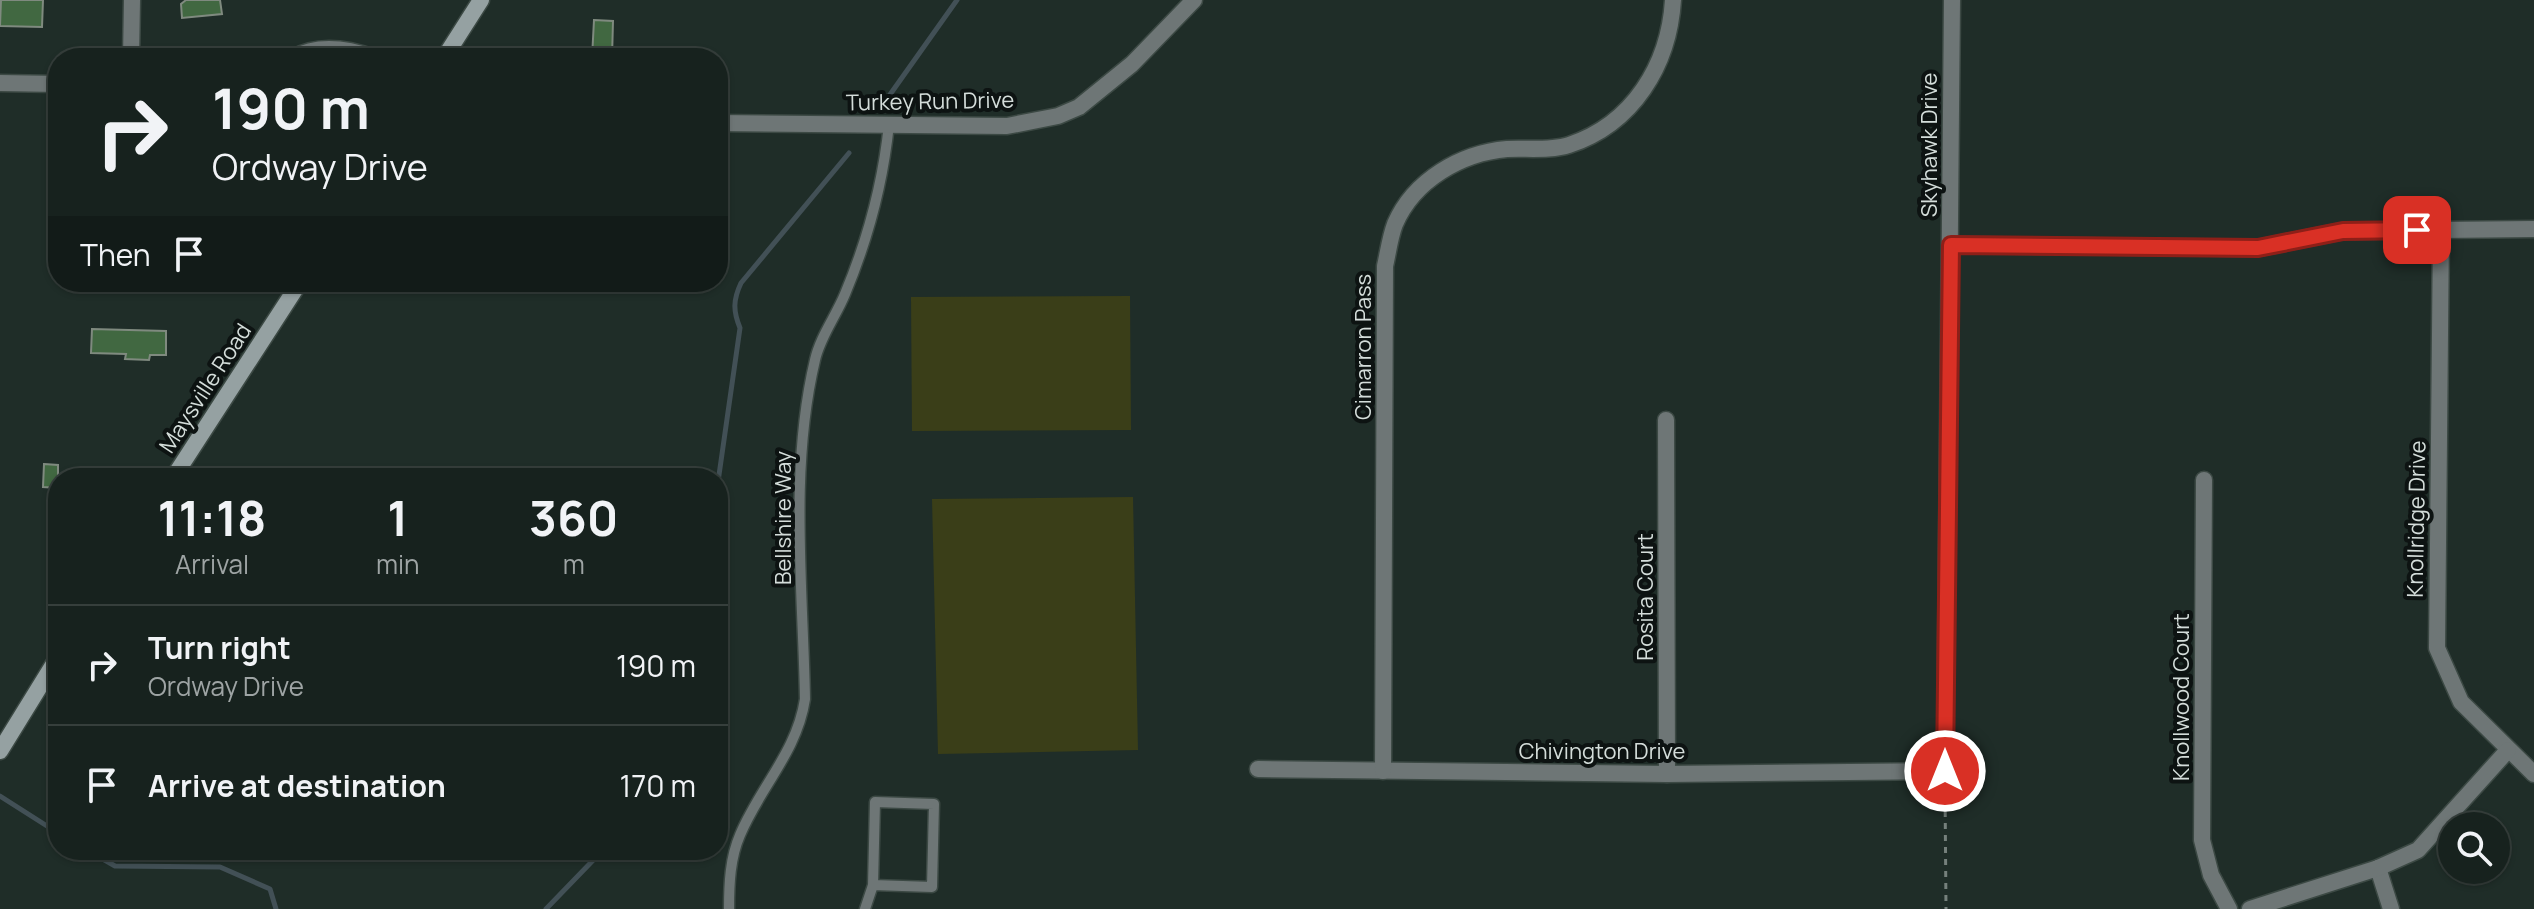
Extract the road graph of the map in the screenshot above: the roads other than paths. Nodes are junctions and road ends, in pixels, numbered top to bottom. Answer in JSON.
{"nodes":[{"id":1,"x":132,"y":0,"type":"edge"},
{"id":2,"x":481,"y":0,"type":"edge"},
{"id":3,"x":1194,"y":0,"type":"edge"},
{"id":4,"x":1673,"y":0,"type":"edge"},
{"id":5,"x":1952,"y":0,"type":"edge"},
{"id":6,"x":131,"y":48,"type":"edge"},
{"id":7,"x":450,"y":48,"type":"edge"},
{"id":8,"x":0,"y":83,"type":"edge"},
{"id":9,"x":48,"y":84,"type":"edge"},
{"id":10,"x":728,"y":123,"type":"edge"},
{"id":11,"x":889,"y":124,"type":"junction"},
{"id":12,"x":2441,"y":229,"type":"junction"},
{"id":13,"x":2534,"y":229,"type":"edge"},
{"id":14,"x":1951,"y":245,"type":"junction"},
{"id":15,"x":294,"y":292,"type":"edge"},
{"id":16,"x":1666,"y":420,"type":"dead end"},
{"id":17,"x":179,"y":468,"type":"edge"},
{"id":18,"x":2204,"y":480,"type":"dead end"},
{"id":19,"x":48,"y":673,"type":"edge"},
{"id":20,"x":4,"y":743,"type":"edge"},
{"id":21,"x":2508,"y":750,"type":"junction"},
{"id":22,"x":1258,"y":769,"type":"dead end"},
{"id":23,"x":1383,"y":771,"type":"junction"},
{"id":24,"x":1945,"y":771,"type":"joint"},
{"id":25,"x":1667,"y":774,"type":"junction"},
{"id":26,"x":2534,"y":774,"type":"edge"},
{"id":27,"x":2378,"y":868,"type":"junction"},
{"id":28,"x":873,"y":885,"type":"junction"},
{"id":29,"x":729,"y":909,"type":"edge"},
{"id":30,"x":865,"y":909,"type":"edge"},
{"id":31,"x":2229,"y":909,"type":"edge"},
{"id":32,"x":2250,"y":909,"type":"edge"},
{"id":33,"x":2391,"y":909,"type":"edge"}],
"edges":[{"from":1,"to":6,"type":"street"},
{"from":2,"to":7,"type":"main road"},
{"from":3,"to":11,"type":"street","name":"Turkey Run Drive"},
{"from":4,"to":23,"type":"street","name":"Cimarron Pass"},
{"from":5,"to":14,"type":"street","name":"Skyhawk Drive"},
{"from":8,"to":9,"type":"street"},
{"from":10,"to":11,"type":"street","name":"Turkey Run Drive"},
{"from":11,"to":29,"type":"lane","name":"Bellshire Way"},
{"from":12,"to":13,"type":"street"},
{"from":12,"to":14,"type":"street"},
{"from":12,"to":21,"type":"street","name":"Knollridge Drive"},
{"from":14,"to":24,"type":"street","name":"Skyhawk Drive"},
{"from":15,"to":17,"type":"main road","name":"Maysville Road"},
{"from":16,"to":25,"type":"street","name":"Rosita Court"},
{"from":18,"to":31,"type":"street","name":"Knollwood Court"},
{"from":19,"to":20,"type":"main road"},
{"from":21,"to":26,"type":"street","name":"Knollridge Drive"},
{"from":21,"to":27,"type":"street"},
{"from":22,"to":23,"type":"street","name":"Chivington Drive"},
{"from":23,"to":25,"type":"street","name":"Chivington Drive"},
{"from":24,"to":25,"type":"street","name":"Chivington Drive"},
{"from":27,"to":32,"type":"street"},
{"from":27,"to":33,"type":"street"},
{"from":28,"to":28,"type":"lane"},
{"from":28,"to":30,"type":"lane"}]}
